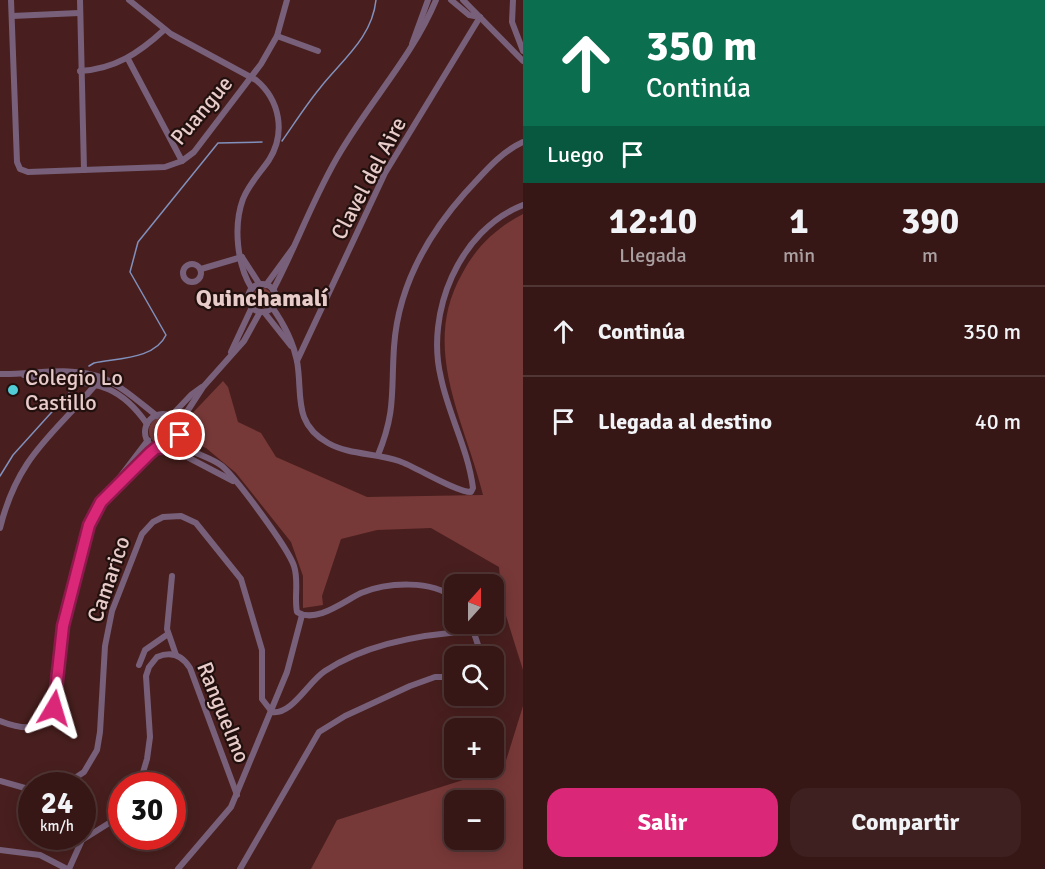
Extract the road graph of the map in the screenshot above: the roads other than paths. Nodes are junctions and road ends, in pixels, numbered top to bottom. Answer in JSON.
{"nodes":[{"id":1,"x":11,"y":0,"type":"edge"},
{"id":2,"x":80,"y":0,"type":"edge"},
{"id":3,"x":129,"y":0,"type":"edge"},
{"id":4,"x":287,"y":0,"type":"edge"},
{"id":5,"x":428,"y":0,"type":"edge"},
{"id":6,"x":436,"y":0,"type":"edge"},
{"id":7,"x":451,"y":0,"type":"edge"},
{"id":8,"x":463,"y":0,"type":"edge"},
{"id":9,"x":513,"y":0,"type":"edge"},
{"id":10,"x":135,"y":3,"type":"edge"},
{"id":11,"x":79,"y":14,"type":"junction"},
{"id":12,"x":12,"y":16,"type":"junction"},
{"id":13,"x":480,"y":17,"type":"junction"},
{"id":14,"x":164,"y":30,"type":"junction"},
{"id":15,"x":277,"y":36,"type":"junction"},
{"id":16,"x":412,"y":45,"type":"junction"},
{"id":17,"x":318,"y":51,"type":"dead end"},
{"id":18,"x":523,"y":51,"type":"edge"},
{"id":19,"x":128,"y":59,"type":"junction"},
{"id":20,"x":523,"y":60,"type":"edge"},
{"id":21,"x":81,"y":71,"type":"junction"},
{"id":22,"x":251,"y":77,"type":"junction"},
{"id":23,"x":523,"y":142,"type":"edge"},
{"id":24,"x":182,"y":162,"type":"junction"},
{"id":25,"x":84,"y":170,"type":"junction"},
{"id":26,"x":523,"y":205,"type":"edge"},
{"id":27,"x":295,"y":245,"type":"junction"},
{"id":28,"x":242,"y":257,"type":"junction"},
{"id":29,"x":201,"y":269,"type":"dead end"},
{"id":30,"x":263,"y":285,"type":"junction"},
{"id":31,"x":252,"y":289,"type":"junction"},
{"id":32,"x":273,"y":290,"type":"junction"},
{"id":33,"x":252,"y":307,"type":"junction"},
{"id":34,"x":272,"y":308,"type":"junction"},
{"id":35,"x":262,"y":312,"type":"junction"},
{"id":36,"x":293,"y":349,"type":"junction"},
{"id":37,"x":230,"y":355,"type":"junction"},
{"id":38,"x":297,"y":361,"type":"junction"},
{"id":39,"x":0,"y":374,"type":"edge"},
{"id":40,"x":21,"y":374,"type":"junction"},
{"id":41,"x":101,"y":378,"type":"junction"},
{"id":42,"x":96,"y":384,"type":"junction"},
{"id":43,"x":203,"y":387,"type":"junction"},
{"id":44,"x":157,"y":416,"type":"junction"},
{"id":45,"x":171,"y":416,"type":"junction"},
{"id":46,"x":147,"y":424,"type":"junction"},
{"id":47,"x":179,"y":424,"type":"junction"},
{"id":48,"x":148,"y":440,"type":"junction"},
{"id":49,"x":178,"y":441,"type":"junction"},
{"id":50,"x":156,"y":448,"type":"junction"},
{"id":51,"x":170,"y":448,"type":"junction"},
{"id":52,"x":378,"y":455,"type":"junction"},
{"id":53,"x":233,"y":481,"type":"junction"},
{"id":54,"x":118,"y":483,"type":"junction"},
{"id":55,"x":0,"y":528,"type":"edge"},
{"id":56,"x":172,"y":576,"type":"dead end"},
{"id":57,"x":444,"y":590,"type":"edge"},
{"id":58,"x":302,"y":615,"type":"junction"},
{"id":59,"x":444,"y":632,"type":"edge"},
{"id":60,"x":168,"y":634,"type":"junction"},
{"id":61,"x":176,"y":655,"type":"junction"},
{"id":62,"x":139,"y":665,"type":"dead end"},
{"id":63,"x":444,"y":677,"type":"edge"},
{"id":64,"x":271,"y":712,"type":"junction"},
{"id":65,"x":0,"y":721,"type":"edge"},
{"id":66,"x":84,"y":772,"type":"edge"},
{"id":67,"x":143,"y":772,"type":"edge"},
{"id":68,"x":0,"y":780,"type":"edge"},
{"id":69,"x":18,"y":786,"type":"edge"},
{"id":70,"x":237,"y":795,"type":"junction"},
{"id":71,"x":108,"y":824,"type":"edge"},
{"id":72,"x":0,"y":850,"type":"edge"},
{"id":73,"x":68,"y":869,"type":"edge"},
{"id":74,"x":178,"y":869,"type":"edge"},
{"id":75,"x":240,"y":869,"type":"edge"}],
"edges":[{"from":1,"to":12,"type":"street"},
{"from":2,"to":11,"type":"street"},
{"from":3,"to":10,"type":"street"},
{"from":4,"to":15,"type":"street","name":"Puangue"},
{"from":5,"to":16,"type":"street"},
{"from":6,"to":16,"type":"street"},
{"from":7,"to":13,"type":"street"},
{"from":8,"to":13,"type":"street"},
{"from":9,"to":18,"type":"street"},
{"from":10,"to":14,"type":"street"},
{"from":11,"to":12,"type":"street"},
{"from":11,"to":21,"type":"street"},
{"from":12,"to":25,"type":"street","name":"Puangue"},
{"from":13,"to":20,"type":"street"},
{"from":13,"to":38,"type":"street","name":"Clavel del Aire"},
{"from":14,"to":19,"type":"street"},
{"from":14,"to":22,"type":"street"},
{"from":15,"to":17,"type":"street"},
{"from":15,"to":22,"type":"street","name":"Puangue"},
{"from":16,"to":27,"type":"street"},
{"from":19,"to":21,"type":"street"},
{"from":19,"to":24,"type":"street"},
{"from":21,"to":25,"type":"street"},
{"from":22,"to":24,"type":"street","name":"Puangue"},
{"from":22,"to":28,"type":"street"},
{"from":23,"to":52,"type":"street"},
{"from":24,"to":25,"type":"street","name":"Puangue"},
{"from":26,"to":52,"type":"street"},
{"from":27,"to":30,"type":"street"},
{"from":27,"to":32,"type":"street"},
{"from":28,"to":29,"type":"street"},
{"from":28,"to":30,"type":"street"},
{"from":28,"to":31,"type":"street"},
{"from":30,"to":31,"type":"street"},
{"from":30,"to":32,"type":"street"},
{"from":31,"to":33,"type":"street"},
{"from":32,"to":34,"type":"street"},
{"from":33,"to":35,"type":"street"},
{"from":33,"to":37,"type":"street"},
{"from":34,"to":35,"type":"street"},
{"from":34,"to":36,"type":"street"},
{"from":35,"to":36,"type":"street"},
{"from":35,"to":37,"type":"street"},
{"from":36,"to":38,"type":"street"},
{"from":37,"to":43,"type":"street"},
{"from":38,"to":52,"type":"street"},
{"from":39,"to":40,"type":"street"},
{"from":40,"to":41,"type":"street"},
{"from":40,"to":42,"type":"street"},
{"from":41,"to":42,"type":"street"},
{"from":41,"to":44,"type":"street"},
{"from":42,"to":46,"type":"street"},
{"from":42,"to":55,"type":"street"},
{"from":43,"to":45,"type":"street"},
{"from":43,"to":47,"type":"street"},
{"from":44,"to":45,"type":"street"},
{"from":44,"to":46,"type":"street"},
{"from":45,"to":47,"type":"street"},
{"from":46,"to":48,"type":"street"},
{"from":47,"to":49,"type":"street"},
{"from":48,"to":50,"type":"street"},
{"from":48,"to":54,"type":"street"},
{"from":49,"to":51,"type":"street"},
{"from":49,"to":53,"type":"street"},
{"from":50,"to":51,"type":"street"},
{"from":50,"to":54,"type":"street"},
{"from":51,"to":53,"type":"street"},
{"from":53,"to":58,"type":"street"},
{"from":54,"to":65,"type":"street"},
{"from":56,"to":60,"type":"street"},
{"from":57,"to":58,"type":"street"},
{"from":58,"to":64,"type":"street"},
{"from":59,"to":64,"type":"street"},
{"from":60,"to":61,"type":"street"},
{"from":60,"to":62,"type":"street"},
{"from":61,"to":67,"type":"street","name":"Ranguelmo"},
{"from":61,"to":70,"type":"street","name":"Ranguelmo"},
{"from":63,"to":75,"type":"street"},
{"from":64,"to":66,"type":"street","name":"Camarico"},
{"from":64,"to":70,"type":"street"},
{"from":68,"to":69,"type":"street"},
{"from":70,"to":74,"type":"street"},
{"from":71,"to":73,"type":"street"},
{"from":72,"to":73,"type":"street"}]}
